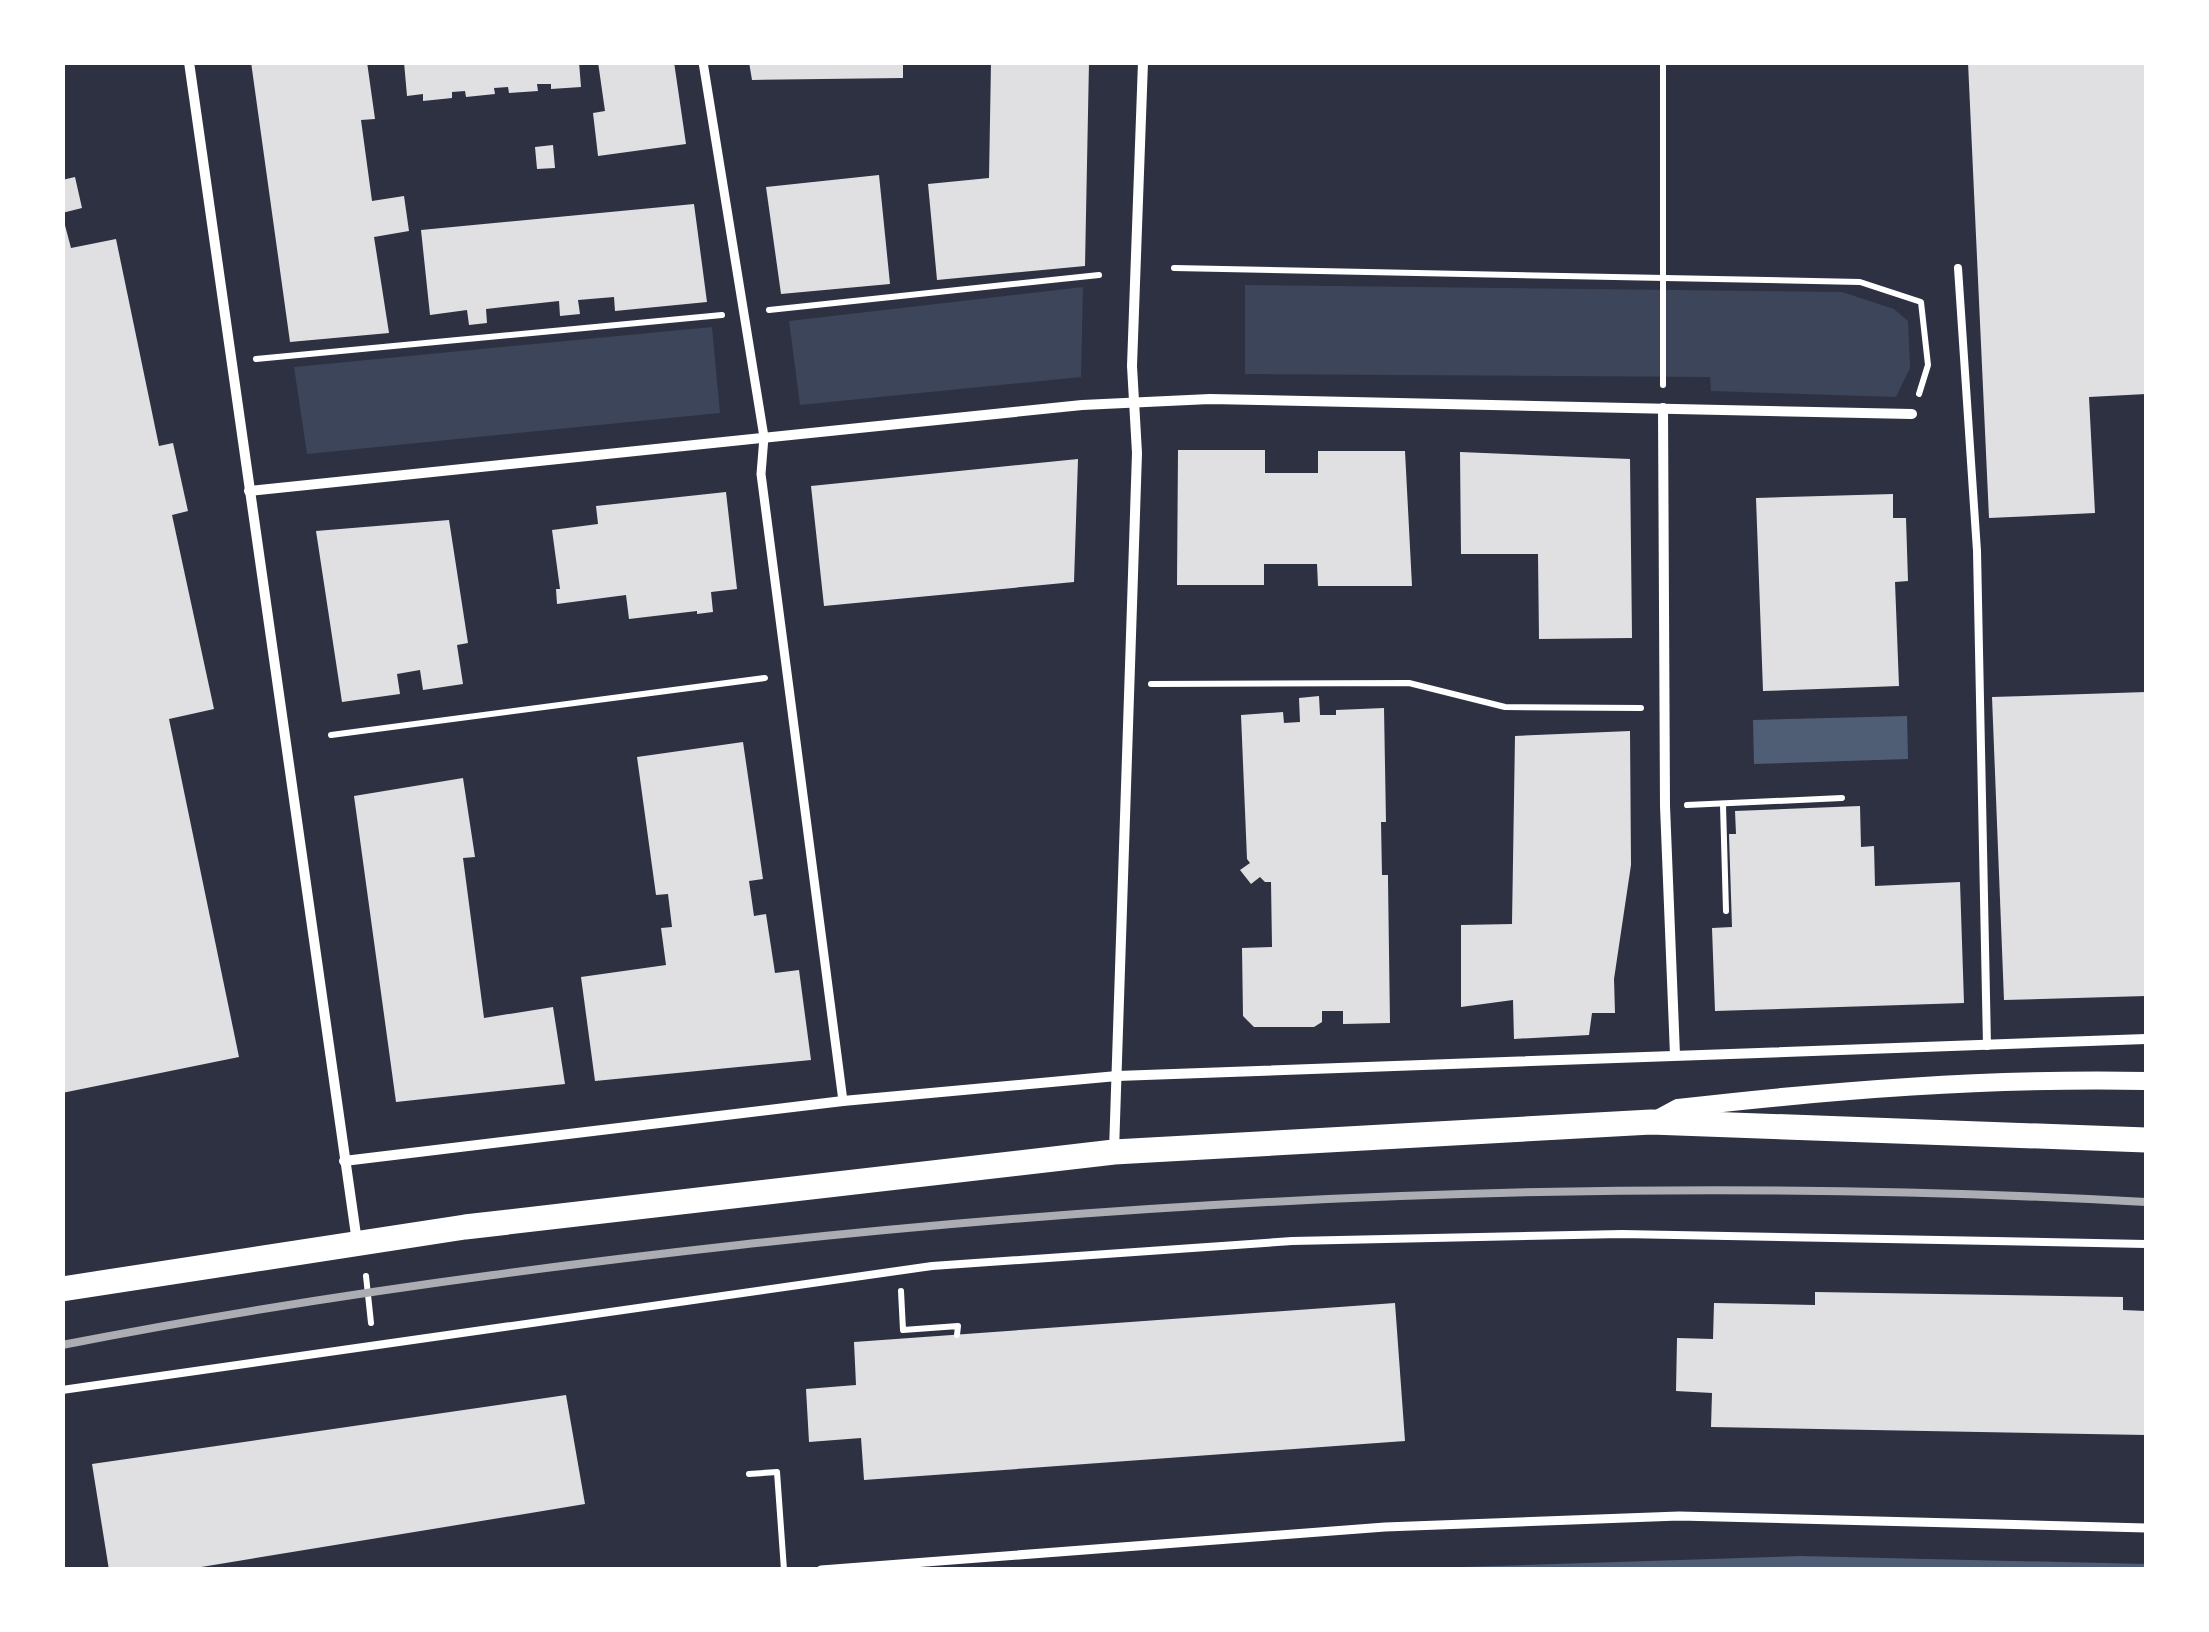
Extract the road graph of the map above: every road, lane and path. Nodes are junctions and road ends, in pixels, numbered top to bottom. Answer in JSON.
{"nodes":[{"id":1,"x":189,"y":62,"type":"edge"},
{"id":2,"x":703,"y":62,"type":"edge"},
{"id":3,"x":1144,"y":62,"type":"edge"},
{"id":4,"x":1663,"y":62,"type":"edge"},
{"id":5,"x":1174,"y":268,"type":"dead end"},
{"id":6,"x":1958,"y":268,"type":"dead end"},
{"id":7,"x":1099,"y":275,"type":"dead end"},
{"id":8,"x":1664,"y":278,"type":"junction"},
{"id":9,"x":744,"y":313,"type":"junction"},
{"id":10,"x":250,"y":360,"type":"dead end"},
{"id":11,"x":1663,"y":391,"type":"dead end"},
{"id":12,"x":1134,"y":403,"type":"junction"},
{"id":13,"x":1663,"y":408,"type":"junction"},
{"id":14,"x":1912,"y":414,"type":"joint"},
{"id":15,"x":764,"y":437,"type":"junction"},
{"id":16,"x":250,"y":491,"type":"junction"},
{"id":17,"x":786,"y":675,"type":"junction"},
{"id":18,"x":1129,"y":684,"type":"junction"},
{"id":19,"x":1667,"y":708,"type":"junction"},
{"id":20,"x":330,"y":735,"type":"dead end"},
{"id":21,"x":1842,"y":798,"type":"dead end"},
{"id":22,"x":1722,"y":805,"type":"junction"},
{"id":23,"x":1665,"y":806,"type":"junction"},
{"id":24,"x":1726,"y":911,"type":"dead end"},
{"id":25,"x":2146,"y":1039,"type":"edge"},
{"id":26,"x":1987,"y":1046,"type":"junction"},
{"id":27,"x":1675,"y":1054,"type":"junction"},
{"id":28,"x":1116,"y":1076,"type":"junction"},
{"id":29,"x":2146,"y":1081,"type":"edge"},
{"id":30,"x":843,"y":1101,"type":"junction"},
{"id":31,"x":1651,"y":1122,"type":"junction"},
{"id":32,"x":2146,"y":1140,"type":"edge"},
{"id":33,"x":1114,"y":1152,"type":"junction"},
{"id":34,"x":344,"y":1160,"type":"junction"},
{"id":35,"x":357,"y":1243,"type":"junction"},
{"id":36,"x":2146,"y":1244,"type":"edge"},
{"id":37,"x":900,"y":1270,"type":"junction"},
{"id":38,"x":365,"y":1271,"type":"dead end"},
{"id":39,"x":62,"y":1289,"type":"edge"},
{"id":40,"x":957,"y":1334,"type":"dead end"},
{"id":41,"x":373,"y":1344,"type":"junction"},
{"id":42,"x":62,"y":1390,"type":"edge"},
{"id":43,"x":749,"y":1474,"type":"dead end"},
{"id":44,"x":2146,"y":1528,"type":"edge"},
{"id":45,"x":784,"y":1570,"type":"edge"},
{"id":46,"x":821,"y":1570,"type":"edge"}],
"edges":[{"from":1,"to":16,"type":"street"},
{"from":2,"to":9,"type":"street"},
{"from":3,"to":12,"type":"street"},
{"from":4,"to":8,"type":"path"},
{"from":5,"to":8,"type":"path"},
{"from":6,"to":26,"type":"lane"},
{"from":7,"to":9,"type":"path"},
{"from":8,"to":11,"type":"path"},
{"from":8,"to":14,"type":"path"},
{"from":9,"to":10,"type":"path"},
{"from":9,"to":15,"type":"street"},
{"from":12,"to":13,"type":"street"},
{"from":12,"to":15,"type":"street"},
{"from":12,"to":18,"type":"street"},
{"from":13,"to":14,"type":"street"},
{"from":13,"to":19,"type":"street"},
{"from":15,"to":16,"type":"street"},
{"from":15,"to":17,"type":"street"},
{"from":16,"to":34,"type":"street"},
{"from":17,"to":20,"type":"path"},
{"from":17,"to":30,"type":"street"},
{"from":18,"to":19,"type":"path"},
{"from":18,"to":28,"type":"street"},
{"from":19,"to":23,"type":"street"},
{"from":21,"to":22,"type":"path"},
{"from":22,"to":23,"type":"path"},
{"from":22,"to":24,"type":"path"},
{"from":23,"to":27,"type":"street"},
{"from":25,"to":26,"type":"street"},
{"from":26,"to":27,"type":"street"},
{"from":27,"to":28,"type":"street"},
{"from":28,"to":30,"type":"street"},
{"from":28,"to":33,"type":"street"},
{"from":29,"to":31,"type":"street"},
{"from":30,"to":34,"type":"street"},
{"from":31,"to":32,"type":"main road"},
{"from":31,"to":33,"type":"main road"},
{"from":33,"to":35,"type":"main road"},
{"from":34,"to":35,"type":"street"},
{"from":35,"to":39,"type":"main road"},
{"from":36,"to":37,"type":"lane"},
{"from":37,"to":40,"type":"path"},
{"from":37,"to":41,"type":"lane"},
{"from":38,"to":41,"type":"path"},
{"from":41,"to":42,"type":"lane"},
{"from":43,"to":45,"type":"path"},
{"from":44,"to":46,"type":"street"}]}
